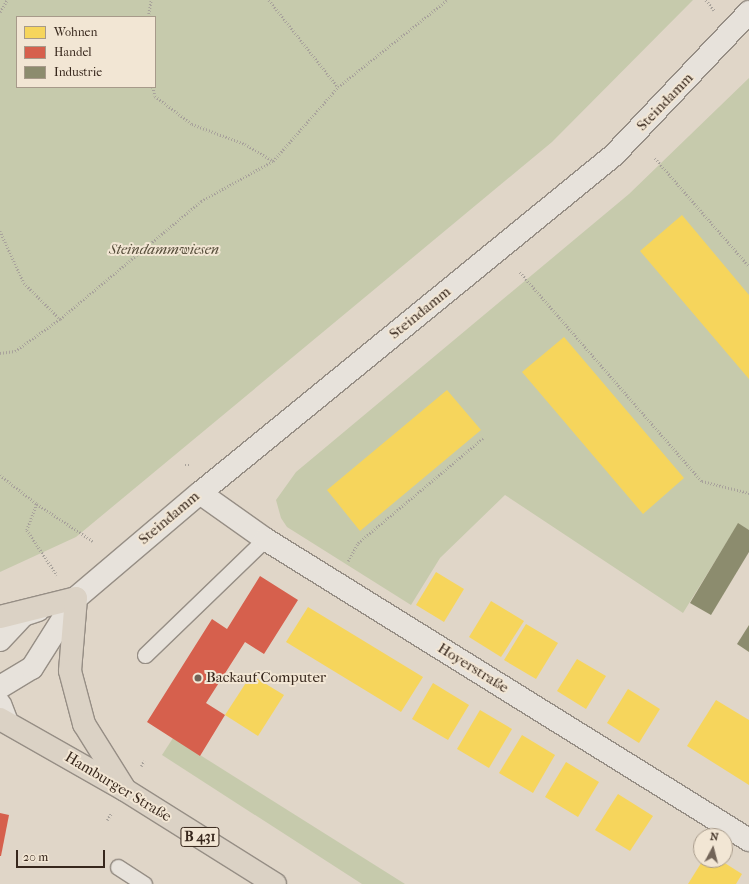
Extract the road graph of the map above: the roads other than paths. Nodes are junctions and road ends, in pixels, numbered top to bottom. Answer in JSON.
{"nodes":[{"id":1,"x":749,"y":12,"type":"edge"},
{"id":2,"x":200,"y":493,"type":"junction"},
{"id":3,"x":265,"y":539,"type":"junction"},
{"id":4,"x":76,"y":598,"type":"junction"},
{"id":5,"x":0,"y":617,"type":"edge"},
{"id":6,"x":0,"y":640,"type":"edge"},
{"id":7,"x":145,"y":655,"type":"dead end"},
{"id":8,"x":0,"y":687,"type":"edge"},
{"id":9,"x":2,"y":715,"type":"edge"},
{"id":10,"x":126,"y":790,"type":"junction"},
{"id":11,"x":749,"y":840,"type":"edge"},
{"id":12,"x":118,"y":867,"type":"dead end"},
{"id":13,"x":144,"y":884,"type":"edge"},
{"id":14,"x":275,"y":884,"type":"edge"}],
"edges":[{"from":1,"to":2,"type":"street","name":"Steindamm"},
{"from":2,"to":3,"type":"street","name":"Hoyerstraße"},
{"from":2,"to":4,"type":"street","name":"Steindamm"},
{"from":3,"to":7,"type":"lane"},
{"from":3,"to":11,"type":"street","name":"Hoyerstraße"},
{"from":4,"to":5,"type":"main road"},
{"from":4,"to":6,"type":"street","name":"Steindamm"},
{"from":4,"to":8,"type":"street","name":"Steindamm"},
{"from":4,"to":10,"type":"main road"},
{"from":9,"to":10,"type":"main road","name":"Hamburger Straße","number":"B 431"},
{"from":10,"to":14,"type":"main road","name":"Hamburger Straße","number":"B 431"},
{"from":12,"to":13,"type":"lane"}]}
